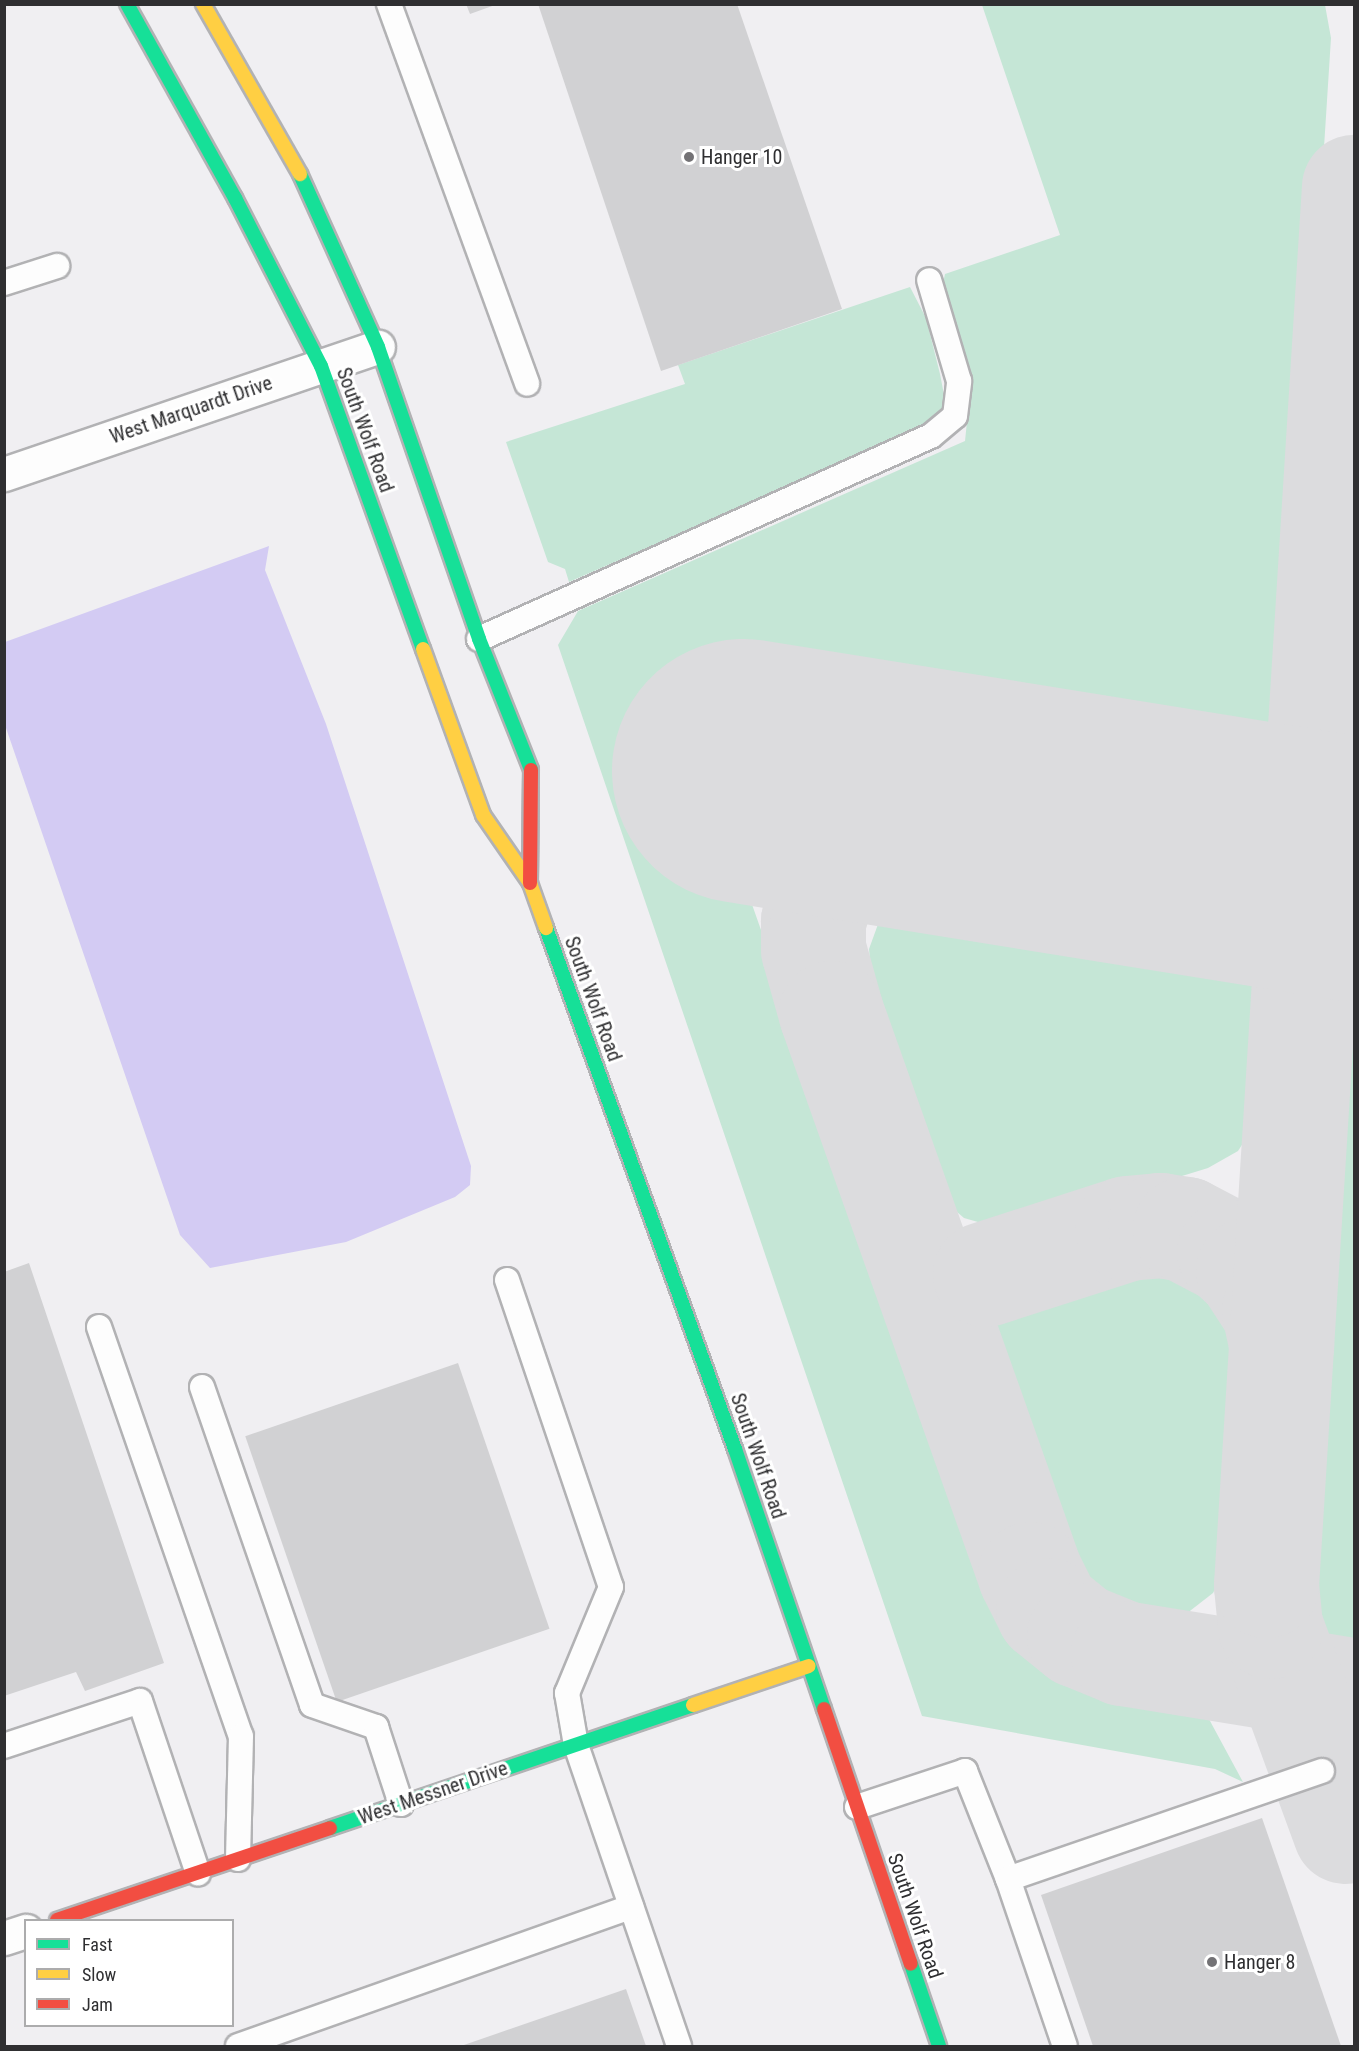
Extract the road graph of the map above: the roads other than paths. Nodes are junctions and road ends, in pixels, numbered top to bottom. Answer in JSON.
{"nodes":[{"id":1,"x":127,"y":4,"type":"edge"},
{"id":2,"x":203,"y":4,"type":"edge"},
{"id":3,"x":388,"y":4,"type":"edge"},
{"id":4,"x":57,"y":266,"type":"dead end"},
{"id":5,"x":928,"y":280,"type":"dead end"},
{"id":6,"x":4,"y":283,"type":"edge"},
{"id":7,"x":378,"y":347,"type":"junction"},
{"id":8,"x":321,"y":366,"type":"junction"},
{"id":9,"x":527,"y":384,"type":"dead end"},
{"id":10,"x":4,"y":474,"type":"edge"},
{"id":11,"x":479,"y":639,"type":"junction"},
{"id":12,"x":530,"y":882,"type":"junction"},
{"id":13,"x":507,"y":1280,"type":"dead end"},
{"id":14,"x":99,"y":1327,"type":"dead end"},
{"id":15,"x":202,"y":1387,"type":"dead end"},
{"id":16,"x":809,"y":1666,"type":"junction"},
{"id":17,"x":576,"y":1745,"type":"junction"},
{"id":18,"x":4,"y":1746,"type":"edge"},
{"id":19,"x":1323,"y":1771,"type":"dead end"},
{"id":20,"x":401,"y":1804,"type":"junction"},
{"id":21,"x":857,"y":1807,"type":"junction"},
{"id":22,"x":238,"y":1859,"type":"junction"},
{"id":23,"x":198,"y":1873,"type":"junction"},
{"id":24,"x":1008,"y":1879,"type":"junction"},
{"id":25,"x":631,"y":1906,"type":"junction"},
{"id":26,"x":60,"y":1919,"type":"edge"},
{"id":27,"x":24,"y":1932,"type":"edge"},
{"id":28,"x":4,"y":1938,"type":"edge"},
{"id":29,"x":238,"y":2046,"type":"edge"},
{"id":30,"x":679,"y":2046,"type":"edge"},
{"id":31,"x":939,"y":2046,"type":"edge"},
{"id":32,"x":1065,"y":2046,"type":"edge"}],
"edges":[{"from":1,"to":8,"type":"main road","name":"South Wolf Road"},
{"from":2,"to":7,"type":"main road","name":"South Wolf Road"},
{"from":3,"to":9,"type":"lane"},
{"from":4,"to":6,"type":"lane"},
{"from":5,"to":11,"type":"lane"},
{"from":7,"to":8,"type":"street","name":"West Marquardt Drive"},
{"from":7,"to":11,"type":"main road","name":"South Wolf Road"},
{"from":8,"to":10,"type":"street","name":"West Marquardt Drive"},
{"from":8,"to":12,"type":"main road","name":"South Wolf Road"},
{"from":11,"to":12,"type":"main road","name":"South Wolf Road"},
{"from":12,"to":16,"type":"main road","name":"South Wolf Road"},
{"from":13,"to":17,"type":"lane"},
{"from":14,"to":22,"type":"lane"},
{"from":15,"to":20,"type":"lane"},
{"from":16,"to":17,"type":"main road","name":"West Messner Drive"},
{"from":16,"to":21,"type":"main road","name":"South Wolf Road"},
{"from":17,"to":20,"type":"main road","name":"West Messner Drive"},
{"from":17,"to":25,"type":"lane"},
{"from":18,"to":23,"type":"lane"},
{"from":19,"to":24,"type":"lane"},
{"from":20,"to":22,"type":"main road","name":"West Messner Drive"},
{"from":21,"to":24,"type":"lane"},
{"from":21,"to":31,"type":"main road","name":"South Wolf Road"},
{"from":22,"to":23,"type":"main road","name":"West Messner Drive"},
{"from":23,"to":26,"type":"main road","name":"West Messner Drive"},
{"from":24,"to":32,"type":"lane"},
{"from":25,"to":29,"type":"lane"},
{"from":25,"to":30,"type":"lane"},
{"from":27,"to":28,"type":"street"}]}
